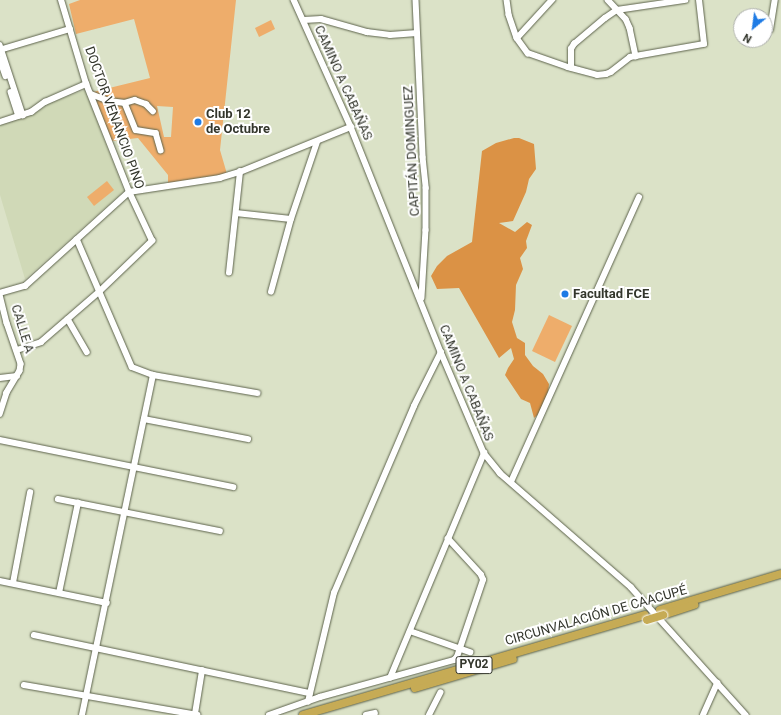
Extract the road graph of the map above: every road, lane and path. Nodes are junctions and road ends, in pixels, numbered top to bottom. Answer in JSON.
{"nodes":[{"id":1,"x":61,"y":0,"type":"edge"},
{"id":2,"x":294,"y":0,"type":"edge"},
{"id":3,"x":416,"y":0,"type":"edge"},
{"id":4,"x":507,"y":0,"type":"edge"},
{"id":5,"x":552,"y":0,"type":"edge"},
{"id":6,"x":608,"y":0,"type":"edge"},
{"id":7,"x":685,"y":0,"type":"edge"},
{"id":8,"x":699,"y":0,"type":"edge"},
{"id":9,"x":775,"y":0,"type":"edge"},
{"id":10,"x":617,"y":10,"type":"junction"},
{"id":11,"x":773,"y":12,"type":"edge"},
{"id":12,"x":304,"y":20,"type":"junction"},
{"id":13,"x":70,"y":29,"type":"junction"},
{"id":14,"x":417,"y":32,"type":"junction"},
{"id":15,"x":517,"y":38,"type":"junction"},
{"id":16,"x":0,"y":48,"type":"edge"},
{"id":17,"x":636,"y":56,"type":"junction"},
{"id":18,"x":0,"y":59,"type":"edge"},
{"id":19,"x":571,"y":68,"type":"junction"},
{"id":20,"x":86,"y":84,"type":"junction"},
{"id":21,"x":91,"y":94,"type":"junction"},
{"id":22,"x":126,"y":103,"type":"junction"},
{"id":23,"x":153,"y":111,"type":"dead end"},
{"id":24,"x":21,"y":116,"type":"junction"},
{"id":25,"x":0,"y":122,"type":"edge"},
{"id":26,"x":352,"y":127,"type":"junction"},
{"id":27,"x":317,"y":142,"type":"junction"},
{"id":28,"x":161,"y":150,"type":"dead end"},
{"id":29,"x":240,"y":172,"type":"junction"},
{"id":30,"x":129,"y":192,"type":"junction"},
{"id":31,"x":639,"y":197,"type":"dead end"},
{"id":32,"x":236,"y":213,"type":"junction"},
{"id":33,"x":291,"y":220,"type":"junction"},
{"id":34,"x":77,"y":239,"type":"junction"},
{"id":35,"x":229,"y":273,"type":"dead end"},
{"id":36,"x":99,"y":292,"type":"junction"},
{"id":37,"x":270,"y":292,"type":"dead end"},
{"id":38,"x":0,"y":294,"type":"edge"},
{"id":39,"x":421,"y":300,"type":"junction"},
{"id":40,"x":68,"y":319,"type":"junction"},
{"id":41,"x":17,"y":350,"type":"junction"},
{"id":42,"x":87,"y":352,"type":"dead end"},
{"id":43,"x":440,"y":352,"type":"junction"},
{"id":44,"x":153,"y":375,"type":"junction"},
{"id":45,"x":17,"y":376,"type":"junction"},
{"id":46,"x":0,"y":378,"type":"edge"},
{"id":47,"x":257,"y":393,"type":"dead end"},
{"id":48,"x":0,"y":414,"type":"edge"},
{"id":49,"x":144,"y":419,"type":"junction"},
{"id":50,"x":248,"y":439,"type":"dead end"},
{"id":51,"x":0,"y":440,"type":"edge"},
{"id":52,"x":484,"y":453,"type":"junction"},
{"id":53,"x":134,"y":468,"type":"junction"},
{"id":54,"x":511,"y":482,"type":"junction"},
{"id":55,"x":232,"y":487,"type":"dead end"},
{"id":56,"x":30,"y":492,"type":"dead end"},
{"id":57,"x":58,"y":498,"type":"dead end"},
{"id":58,"x":78,"y":503,"type":"junction"},
{"id":59,"x":125,"y":512,"type":"junction"},
{"id":60,"x":220,"y":531,"type":"dead end"},
{"id":61,"x":448,"y":539,"type":"junction"},
{"id":62,"x":781,"y":574,"type":"edge"},
{"id":63,"x":781,"y":579,"type":"edge"},
{"id":64,"x":0,"y":581,"type":"edge"},
{"id":65,"x":13,"y":584,"type":"junction"},
{"id":66,"x":59,"y":593,"type":"junction"},
{"id":67,"x":107,"y":602,"type":"junction"},
{"id":68,"x":662,"y":612,"type":"junction"},
{"id":69,"x":646,"y":617,"type":"junction"},
{"id":70,"x":410,"y":631,"type":"junction"},
{"id":71,"x":34,"y":635,"type":"dead end"},
{"id":72,"x":460,"y":648,"type":"junction"},
{"id":73,"x":97,"y":649,"type":"junction"},
{"id":74,"x":470,"y":652,"type":"dead end"},
{"id":75,"x":202,"y":671,"type":"junction"},
{"id":76,"x":390,"y":678,"type":"junction"},
{"id":77,"x":717,"y":683,"type":"junction"},
{"id":78,"x":24,"y":685,"type":"dead end"},
{"id":79,"x":310,"y":694,"type":"junction"},
{"id":80,"x":440,"y":694,"type":"dead end"},
{"id":81,"x":87,"y":696,"type":"junction"},
{"id":82,"x":308,"y":702,"type":"junction"},
{"id":83,"x":375,"y":712,"type":"edge"},
{"id":84,"x":82,"y":715,"type":"edge"},
{"id":85,"x":196,"y":715,"type":"edge"},
{"id":86,"x":269,"y":715,"type":"edge"},
{"id":87,"x":303,"y":715,"type":"edge"},
{"id":88,"x":322,"y":715,"type":"edge"},
{"id":89,"x":366,"y":715,"type":"edge"},
{"id":90,"x":430,"y":715,"type":"edge"},
{"id":91,"x":703,"y":715,"type":"edge"},
{"id":92,"x":746,"y":715,"type":"edge"}],
"edges":[{"from":1,"to":13,"type":"street","name":"DOCTOR VENANCIO PINO"},
{"from":2,"to":12,"type":"street","name":"CAMINO A CABAÑAS"},
{"from":3,"to":14,"type":"street","name":"CAPITÁN DOMINGUEZ"},
{"from":4,"to":15,"type":"street"},
{"from":5,"to":15,"type":"street"},
{"from":6,"to":10,"type":"street"},
{"from":7,"to":10,"type":"street"},
{"from":8,"to":17,"type":"street"},
{"from":9,"to":11,"type":"street"},
{"from":10,"to":17,"type":"street"},
{"from":10,"to":19,"type":"street"},
{"from":12,"to":14,"type":"street"},
{"from":12,"to":26,"type":"street","name":"CAMINO A CABAÑAS"},
{"from":13,"to":16,"type":"street"},
{"from":13,"to":20,"type":"street","name":"DOCTOR VENANCIO PINO"},
{"from":14,"to":39,"type":"street","name":"CAPITÁN DOMINGUEZ"},
{"from":15,"to":19,"type":"street"},
{"from":16,"to":24,"type":"street"},
{"from":17,"to":19,"type":"street"},
{"from":18,"to":24,"type":"street"},
{"from":20,"to":21,"type":"street","name":"DOCTOR VENANCIO PINO"},
{"from":20,"to":24,"type":"street"},
{"from":21,"to":22,"type":"street"},
{"from":21,"to":30,"type":"street","name":"DOCTOR VENANCIO PINO"},
{"from":22,"to":23,"type":"street"},
{"from":22,"to":28,"type":"street"},
{"from":24,"to":25,"type":"street"},
{"from":26,"to":27,"type":"street"},
{"from":26,"to":39,"type":"street","name":"CAMINO A CABAÑAS"},
{"from":27,"to":29,"type":"street"},
{"from":27,"to":33,"type":"street"},
{"from":29,"to":30,"type":"street"},
{"from":29,"to":32,"type":"street"},
{"from":30,"to":34,"type":"street"},
{"from":30,"to":36,"type":"street","name":"DOCTOR VENANCIO PINO"},
{"from":31,"to":54,"type":"street"},
{"from":32,"to":33,"type":"street"},
{"from":32,"to":35,"type":"street"},
{"from":33,"to":37,"type":"street"},
{"from":34,"to":36,"type":"street"},
{"from":34,"to":38,"type":"street"},
{"from":36,"to":40,"type":"street"},
{"from":36,"to":44,"type":"street"},
{"from":38,"to":41,"type":"street","name":"CALLE A"},
{"from":39,"to":43,"type":"street","name":"CAMINO A CABAÑAS"},
{"from":40,"to":41,"type":"street"},
{"from":40,"to":42,"type":"street"},
{"from":41,"to":45,"type":"street","name":"CALLE A"},
{"from":43,"to":52,"type":"street","name":"CAMINO A CABAÑAS"},
{"from":43,"to":79,"type":"street"},
{"from":44,"to":47,"type":"street"},
{"from":44,"to":49,"type":"street"},
{"from":45,"to":46,"type":"street"},
{"from":45,"to":48,"type":"street","name":"CALLE A"},
{"from":49,"to":50,"type":"street"},
{"from":49,"to":53,"type":"street"},
{"from":51,"to":53,"type":"street"},
{"from":52,"to":54,"type":"street","name":"CAMINO A CABAÑAS"},
{"from":52,"to":61,"type":"street"},
{"from":53,"to":55,"type":"street"},
{"from":53,"to":59,"type":"street"},
{"from":54,"to":77,"type":"street","name":"CAMINO A CABAÑAS"},
{"from":56,"to":65,"type":"street"},
{"from":57,"to":58,"type":"street"},
{"from":58,"to":59,"type":"street"},
{"from":58,"to":66,"type":"street"},
{"from":59,"to":60,"type":"street"},
{"from":59,"to":67,"type":"street"},
{"from":61,"to":70,"type":"street"},
{"from":61,"to":72,"type":"street"},
{"from":62,"to":68,"type":"highway","name":"CIRCUNVALACIÓN DE CAACUPÉ","number":"PY02"},
{"from":63,"to":68,"type":"highway","name":"CIRCUNVALACIÓN DE CAACUPÉ","number":"PY02"},
{"from":64,"to":65,"type":"street"},
{"from":65,"to":66,"type":"street"},
{"from":66,"to":67,"type":"street"},
{"from":67,"to":73,"type":"street"},
{"from":68,"to":69,"type":"highway","name":"CIRCUNVALACIÓN DE CAACUPÉ","number":"PY02","bridge":true},
{"from":69,"to":87,"type":"highway","name":"CIRCUNVALACIÓN DE CAACUPÉ","number":"PY02"},
{"from":69,"to":88,"type":"highway","name":"CIRCUNVALACIÓN DE CAACUPÉ","number":"PY02"},
{"from":70,"to":72,"type":"street"},
{"from":70,"to":76,"type":"street"},
{"from":71,"to":73,"type":"street"},
{"from":72,"to":74,"type":"street"},
{"from":72,"to":76,"type":"street"},
{"from":73,"to":75,"type":"street"},
{"from":73,"to":81,"type":"street"},
{"from":75,"to":79,"type":"street"},
{"from":75,"to":85,"type":"street"},
{"from":76,"to":82,"type":"street"},
{"from":77,"to":91,"type":"street"},
{"from":77,"to":92,"type":"street","name":"CAMINO A CABAÑAS"},
{"from":78,"to":81,"type":"street"},
{"from":79,"to":82,"type":"street"},
{"from":80,"to":90,"type":"street"},
{"from":81,"to":84,"type":"street"},
{"from":81,"to":85,"type":"street"},
{"from":82,"to":86,"type":"street"},
{"from":83,"to":89,"type":"street"}]}
